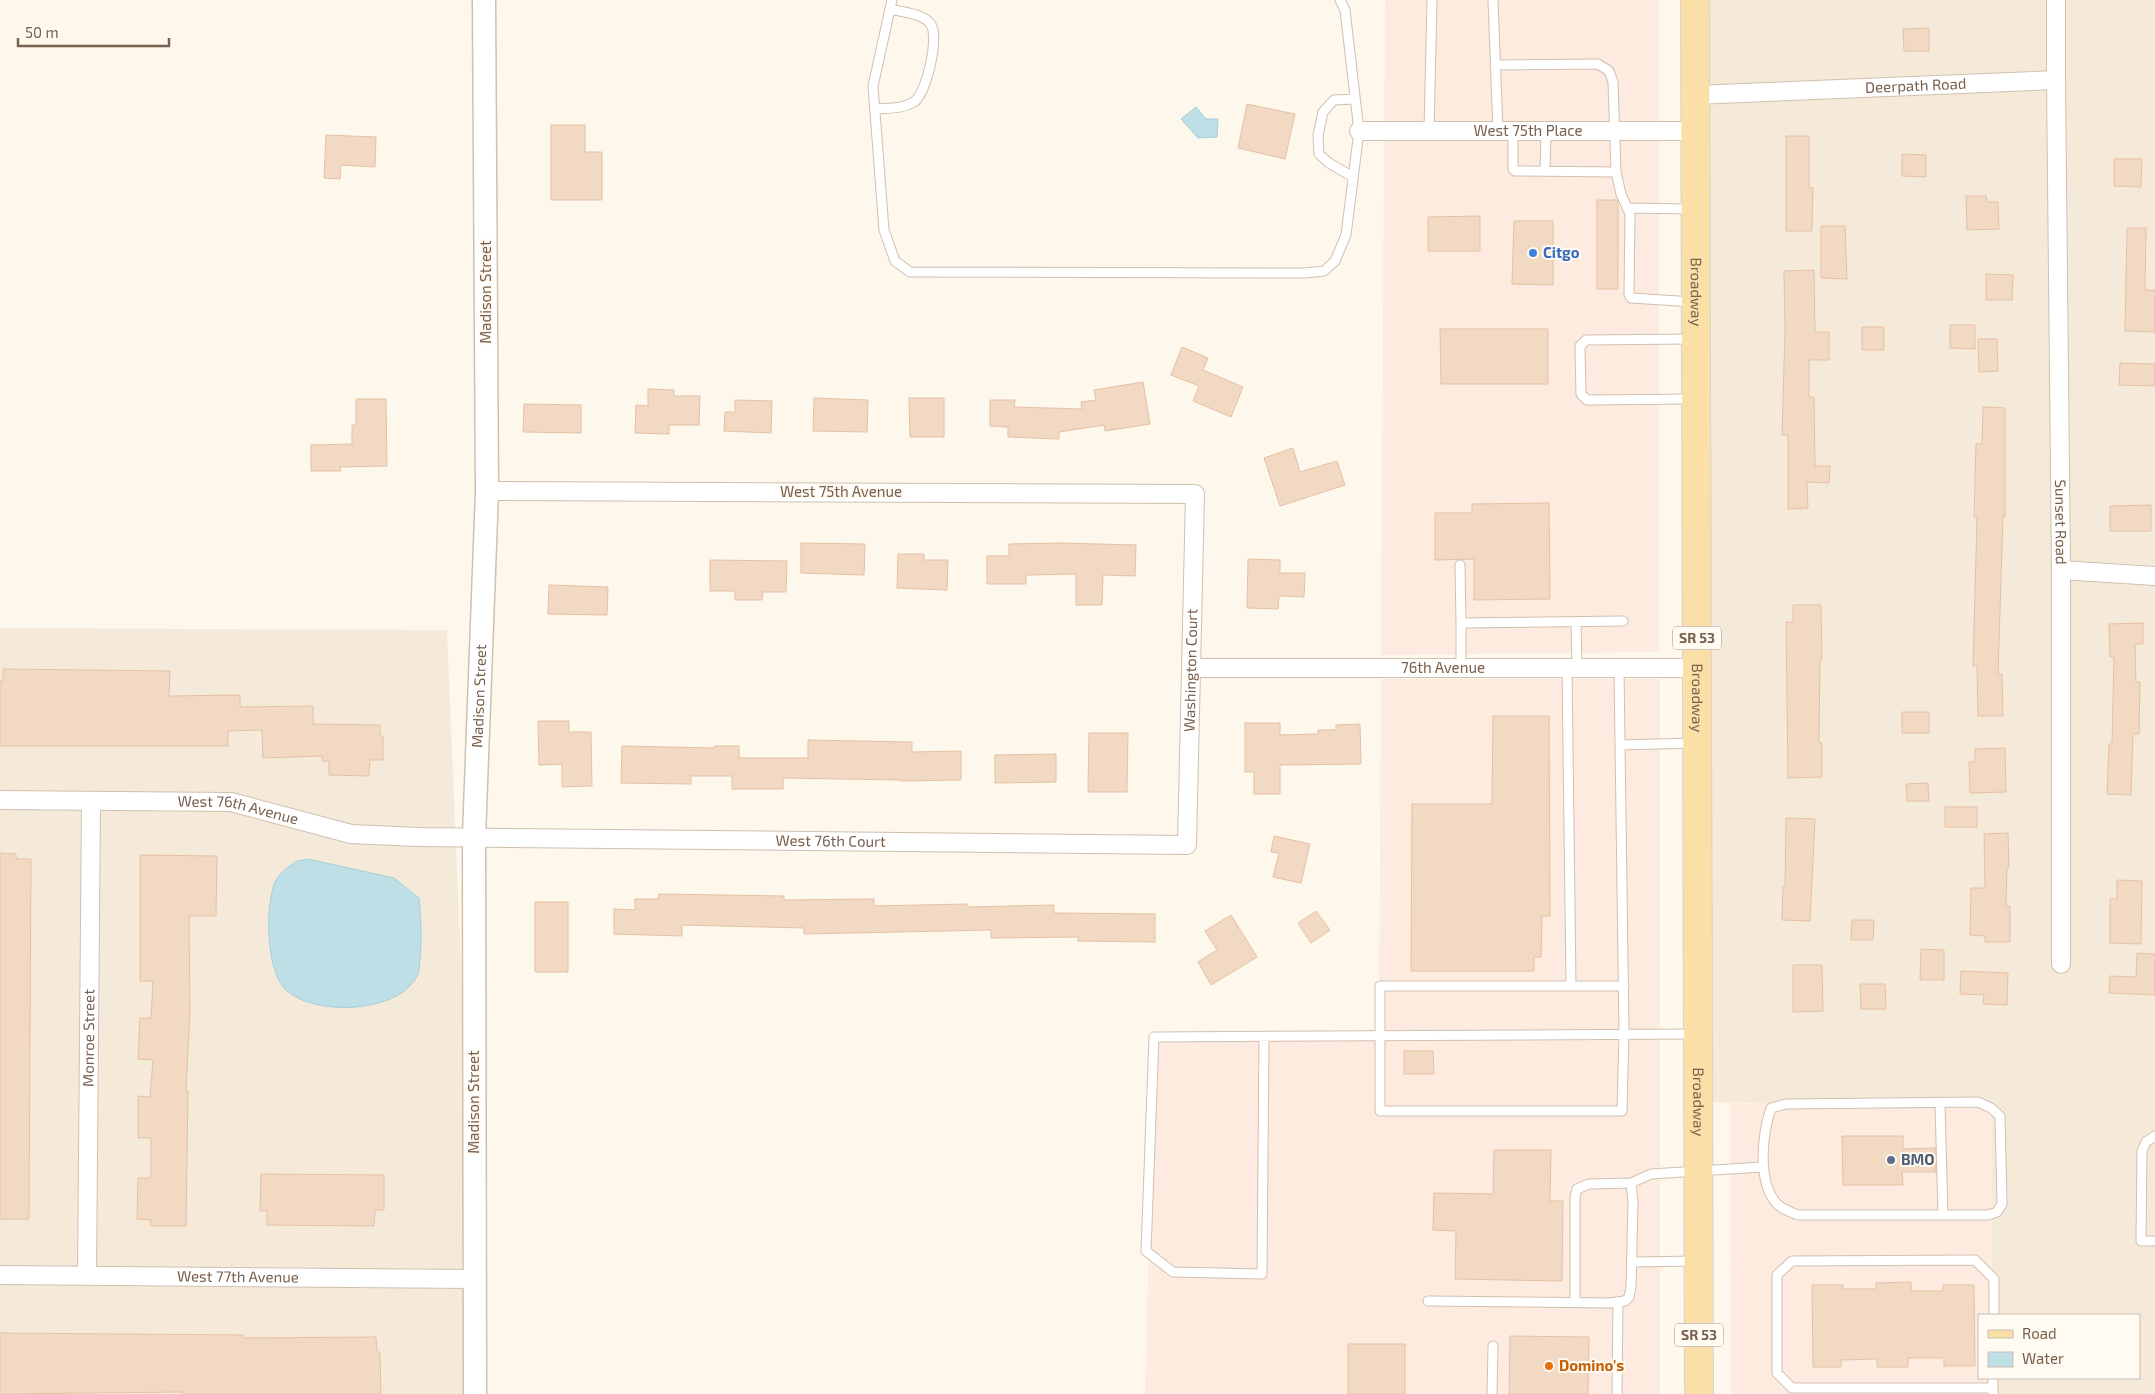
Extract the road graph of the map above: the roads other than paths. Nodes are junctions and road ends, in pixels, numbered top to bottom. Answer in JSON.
{"nodes":[{"id":1,"x":484,"y":0,"type":"edge"},
{"id":2,"x":1340,"y":0,"type":"edge"},
{"id":3,"x":1432,"y":0,"type":"edge"},
{"id":4,"x":1493,"y":0,"type":"edge"},
{"id":5,"x":1695,"y":0,"type":"edge"},
{"id":6,"x":2056,"y":0,"type":"edge"},
{"id":7,"x":891,"y":4,"type":"edge"},
{"id":8,"x":1495,"y":65,"type":"junction"},
{"id":9,"x":2056,"y":80,"type":"junction"},
{"id":10,"x":1696,"y":95,"type":"junction"},
{"id":11,"x":1355,"y":99,"type":"junction"},
{"id":12,"x":876,"y":109,"type":"junction"},
{"id":13,"x":1359,"y":130,"type":"junction"},
{"id":14,"x":1429,"y":130,"type":"junction"},
{"id":15,"x":1506,"y":131,"type":"junction"},
{"id":16,"x":1546,"y":131,"type":"junction"},
{"id":17,"x":1613,"y":131,"type":"junction"},
{"id":18,"x":1696,"y":131,"type":"junction"},
{"id":19,"x":1545,"y":170,"type":"junction"},
{"id":20,"x":1616,"y":172,"type":"junction"},
{"id":21,"x":1353,"y":176,"type":"junction"},
{"id":22,"x":1627,"y":208,"type":"junction"},
{"id":23,"x":1696,"y":209,"type":"junction"},
{"id":24,"x":1696,"y":302,"type":"junction"},
{"id":25,"x":1696,"y":339,"type":"junction"},
{"id":26,"x":1696,"y":399,"type":"junction"},
{"id":27,"x":487,"y":491,"type":"junction"},
{"id":28,"x":1195,"y":494,"type":"joint"},
{"id":29,"x":1460,"y":565,"type":"dead end"},
{"id":30,"x":2061,"y":570,"type":"junction"},
{"id":31,"x":2155,"y":576,"type":"edge"},
{"id":32,"x":1623,"y":621,"type":"dead end"},
{"id":33,"x":1576,"y":622,"type":"junction"},
{"id":34,"x":1461,"y":623,"type":"junction"},
{"id":35,"x":1191,"y":668,"type":"junction"},
{"id":36,"x":1461,"y":668,"type":"junction"},
{"id":37,"x":1572,"y":668,"type":"junction"},
{"id":38,"x":1619,"y":668,"type":"junction"},
{"id":39,"x":1697,"y":668,"type":"junction"},
{"id":40,"x":1697,"y":743,"type":"junction"},
{"id":41,"x":1620,"y":745,"type":"junction"},
{"id":42,"x":0,"y":800,"type":"edge"},
{"id":43,"x":91,"y":802,"type":"junction"},
{"id":44,"x":474,"y":836,"type":"junction"},
{"id":45,"x":1187,"y":845,"type":"joint"},
{"id":46,"x":2061,"y":964,"type":"dead end"},
{"id":47,"x":1571,"y":986,"type":"junction"},
{"id":48,"x":1624,"y":986,"type":"junction"},
{"id":49,"x":1624,"y":1034,"type":"junction"},
{"id":50,"x":1698,"y":1034,"type":"junction"},
{"id":51,"x":1379,"y":1036,"type":"junction"},
{"id":52,"x":1264,"y":1037,"type":"junction"},
{"id":53,"x":1940,"y":1104,"type":"junction"},
{"id":54,"x":2155,"y":1136,"type":"edge"},
{"id":55,"x":1762,"y":1167,"type":"junction"},
{"id":56,"x":1698,"y":1172,"type":"junction"},
{"id":57,"x":1631,"y":1183,"type":"junction"},
{"id":58,"x":1943,"y":1214,"type":"junction"},
{"id":59,"x":2155,"y":1241,"type":"edge"},
{"id":60,"x":1699,"y":1261,"type":"junction"},
{"id":61,"x":1632,"y":1262,"type":"junction"},
{"id":62,"x":0,"y":1275,"type":"edge"},
{"id":63,"x":87,"y":1276,"type":"junction"},
{"id":64,"x":474,"y":1279,"type":"junction"},
{"id":65,"x":1428,"y":1301,"type":"dead end"},
{"id":66,"x":1618,"y":1302,"type":"junction"},
{"id":67,"x":1575,"y":1303,"type":"junction"},
{"id":68,"x":1994,"y":1314,"type":"edge"},
{"id":69,"x":1493,"y":1346,"type":"dead end"},
{"id":70,"x":1993,"y":1391,"type":"edge"},
{"id":71,"x":475,"y":1394,"type":"edge"},
{"id":72,"x":1492,"y":1394,"type":"edge"},
{"id":73,"x":1616,"y":1394,"type":"edge"},
{"id":74,"x":1699,"y":1394,"type":"edge"}],
"edges":[{"from":1,"to":27,"type":"street","name":"Madison Street"},
{"from":2,"to":11,"type":"lane"},
{"from":3,"to":14,"type":"lane"},
{"from":4,"to":8,"type":"lane"},
{"from":5,"to":10,"type":"main road","name":"Broadway","number":"SR 53"},
{"from":6,"to":9,"type":"street"},
{"from":7,"to":12,"type":"lane"},
{"from":7,"to":12,"type":"lane"},
{"from":8,"to":15,"type":"lane"},
{"from":8,"to":17,"type":"lane"},
{"from":9,"to":10,"type":"street","name":"Deerpath Road"},
{"from":9,"to":30,"type":"street","name":"Sunset Road"},
{"from":10,"to":18,"type":"main road","name":"Broadway","number":"SR 53"},
{"from":11,"to":13,"type":"lane"},
{"from":11,"to":21,"type":"lane"},
{"from":12,"to":21,"type":"lane"},
{"from":13,"to":14,"type":"street","name":"West 75th Place"},
{"from":13,"to":21,"type":"lane"},
{"from":14,"to":15,"type":"street","name":"West 75th Place"},
{"from":15,"to":16,"type":"street","name":"West 75th Place"},
{"from":15,"to":19,"type":"lane"},
{"from":16,"to":17,"type":"street","name":"West 75th Place"},
{"from":16,"to":19,"type":"lane"},
{"from":17,"to":18,"type":"street","name":"West 75th Place"},
{"from":17,"to":20,"type":"lane"},
{"from":18,"to":23,"type":"main road","name":"Broadway","number":"SR 53"},
{"from":19,"to":20,"type":"lane"},
{"from":20,"to":22,"type":"lane"},
{"from":22,"to":23,"type":"lane"},
{"from":22,"to":24,"type":"lane"},
{"from":23,"to":24,"type":"main road","name":"Broadway","number":"SR 53"},
{"from":24,"to":25,"type":"main road","name":"Broadway","number":"SR 53"},
{"from":25,"to":26,"type":"main road","name":"Broadway","number":"SR 53"},
{"from":25,"to":26,"type":"lane"},
{"from":26,"to":39,"type":"main road","name":"Broadway","number":"SR 53"},
{"from":27,"to":28,"type":"street","name":"West 75th Avenue"},
{"from":27,"to":44,"type":"street","name":"Madison Street"},
{"from":28,"to":35,"type":"street","name":"Washington Court"},
{"from":29,"to":34,"type":"lane"},
{"from":30,"to":31,"type":"street"},
{"from":30,"to":46,"type":"street","name":"Sunset Road"},
{"from":32,"to":33,"type":"lane"},
{"from":33,"to":34,"type":"lane"},
{"from":33,"to":37,"type":"lane"},
{"from":34,"to":36,"type":"lane"},
{"from":35,"to":36,"type":"street","name":"76th Avenue"},
{"from":35,"to":45,"type":"street","name":"Washington Court"},
{"from":36,"to":37,"type":"street","name":"76th Avenue"},
{"from":37,"to":38,"type":"street","name":"76th Avenue"},
{"from":37,"to":47,"type":"lane"},
{"from":38,"to":39,"type":"street","name":"76th Avenue"},
{"from":38,"to":41,"type":"lane"},
{"from":39,"to":40,"type":"main road","name":"Broadway","number":"SR 53"},
{"from":40,"to":41,"type":"lane"},
{"from":40,"to":50,"type":"main road","name":"Broadway","number":"SR 53"},
{"from":41,"to":48,"type":"lane"},
{"from":42,"to":43,"type":"street","name":"West 76th Avenue"},
{"from":43,"to":44,"type":"street","name":"West 76th Avenue"},
{"from":43,"to":63,"type":"street","name":"Monroe Street"},
{"from":44,"to":45,"type":"street","name":"West 76th Court"},
{"from":44,"to":64,"type":"street","name":"Madison Street"},
{"from":47,"to":48,"type":"lane"},
{"from":47,"to":51,"type":"lane"},
{"from":48,"to":49,"type":"lane"},
{"from":49,"to":50,"type":"lane"},
{"from":49,"to":51,"type":"lane"},
{"from":49,"to":51,"type":"lane"},
{"from":50,"to":56,"type":"main road","name":"Broadway","number":"SR 53"},
{"from":51,"to":52,"type":"lane"},
{"from":52,"to":52,"type":"lane"},
{"from":53,"to":55,"type":"lane"},
{"from":53,"to":58,"type":"lane"},
{"from":53,"to":58,"type":"lane"},
{"from":54,"to":59,"type":"lane"},
{"from":55,"to":56,"type":"lane"},
{"from":55,"to":58,"type":"lane"},
{"from":56,"to":57,"type":"lane"},
{"from":56,"to":60,"type":"main road","name":"Broadway","number":"SR 53"},
{"from":57,"to":61,"type":"lane"},
{"from":57,"to":67,"type":"lane"},
{"from":60,"to":61,"type":"lane"},
{"from":60,"to":74,"type":"main road","name":"Broadway","number":"SR 53"},
{"from":61,"to":66,"type":"lane"},
{"from":62,"to":63,"type":"street","name":"West 77th Avenue"},
{"from":63,"to":64,"type":"street","name":"West 77th Avenue"},
{"from":64,"to":71,"type":"street","name":"Madison Street"},
{"from":65,"to":67,"type":"lane"},
{"from":66,"to":67,"type":"lane"},
{"from":66,"to":73,"type":"lane"},
{"from":68,"to":70,"type":"lane"},
{"from":69,"to":72,"type":"lane"}]}
